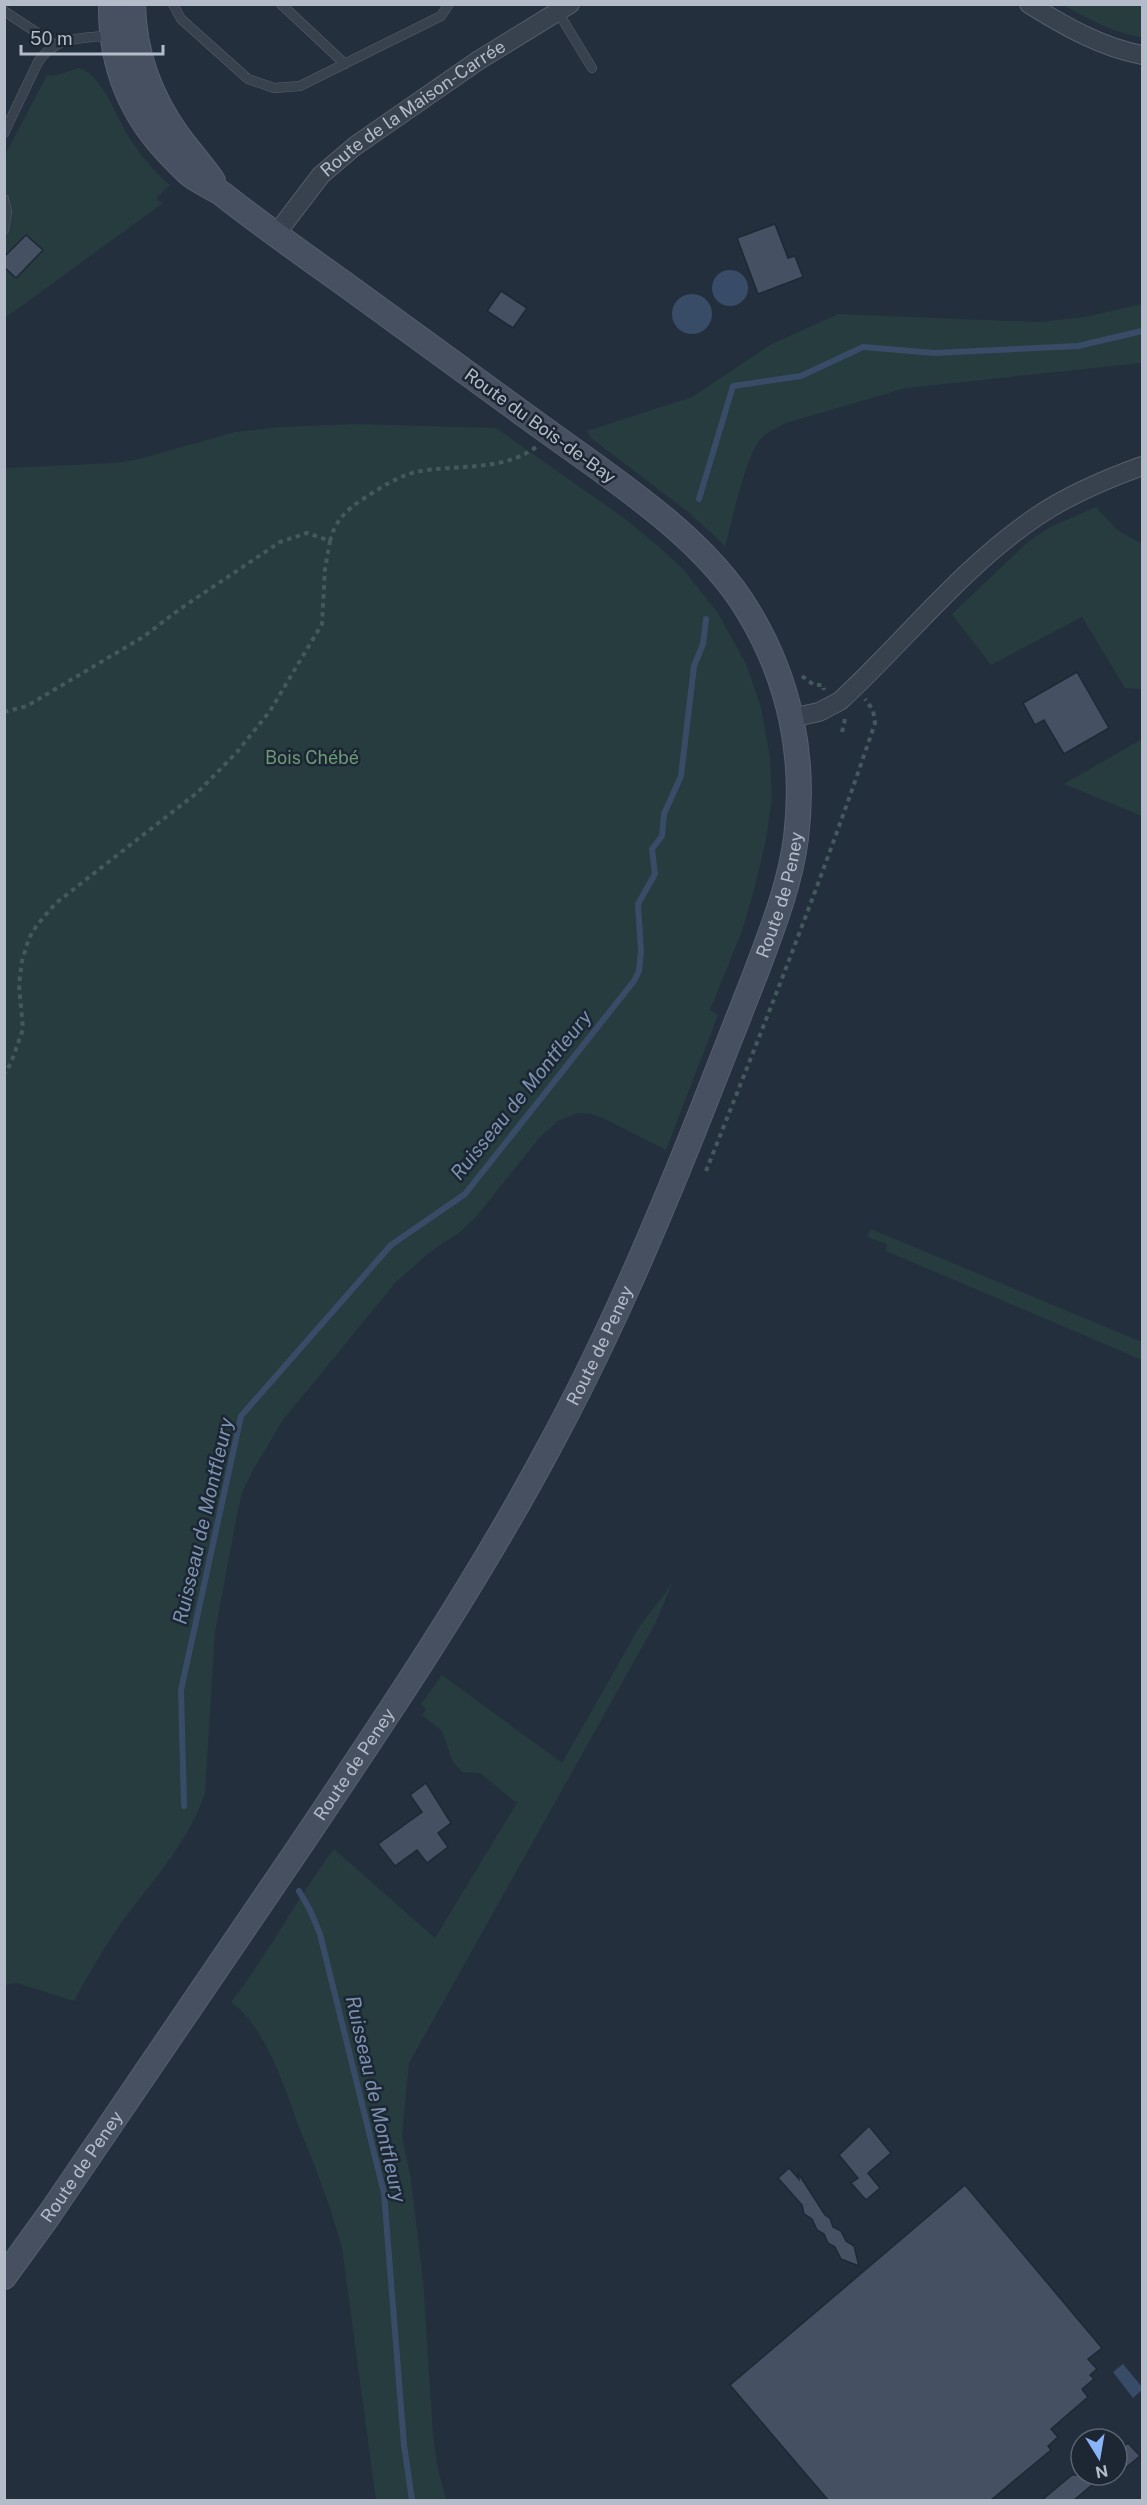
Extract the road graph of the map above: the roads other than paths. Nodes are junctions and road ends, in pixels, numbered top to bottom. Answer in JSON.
{"nodes":[{"id":1,"x":111,"y":4,"type":"edge"},
{"id":2,"x":133,"y":4,"type":"edge"},
{"id":3,"x":172,"y":4,"type":"edge"},
{"id":4,"x":281,"y":4,"type":"edge"},
{"id":5,"x":449,"y":4,"type":"edge"},
{"id":6,"x":1029,"y":4,"type":"edge"},
{"id":7,"x":564,"y":8,"type":"edge"},
{"id":8,"x":4,"y":11,"type":"edge"},
{"id":9,"x":123,"y":33,"type":"junction"},
{"id":10,"x":54,"y":44,"type":"junction"},
{"id":11,"x":1143,"y":55,"type":"edge"},
{"id":12,"x":345,"y":64,"type":"junction"},
{"id":13,"x":592,"y":68,"type":"dead end"},
{"id":14,"x":4,"y":133,"type":"edge"},
{"id":15,"x":4,"y":199,"type":"edge"},
{"id":16,"x":4,"y":230,"type":"edge"},
{"id":17,"x":276,"y":234,"type":"junction"},
{"id":18,"x":1143,"y":466,"type":"edge"},
{"id":19,"x":791,"y":718,"type":"junction"},
{"id":20,"x":4,"y":2277,"type":"edge"}],
"edges":[{"from":1,"to":9,"type":"main road","name":"Route du Bois-de-Bay"},
{"from":2,"to":9,"type":"main road","name":"Route du Bois-de-Bay"},
{"from":3,"to":12,"type":"lane"},
{"from":4,"to":12,"type":"lane"},
{"from":5,"to":12,"type":"lane"},
{"from":6,"to":11,"type":"street"},
{"from":7,"to":13,"type":"lane"},
{"from":7,"to":17,"type":"street","name":"Route de la Maison-Carrée"},
{"from":8,"to":10,"type":"lane"},
{"from":9,"to":10,"type":"lane"},
{"from":9,"to":17,"type":"main road","name":"Route du Bois-de-Bay"},
{"from":10,"to":14,"type":"lane"},
{"from":15,"to":16,"type":"lane"},
{"from":17,"to":19,"type":"main road","name":"Route du Bois-de-Bay"},
{"from":18,"to":19,"type":"street"},
{"from":19,"to":20,"type":"main road","name":"Route de Peney"}]}
